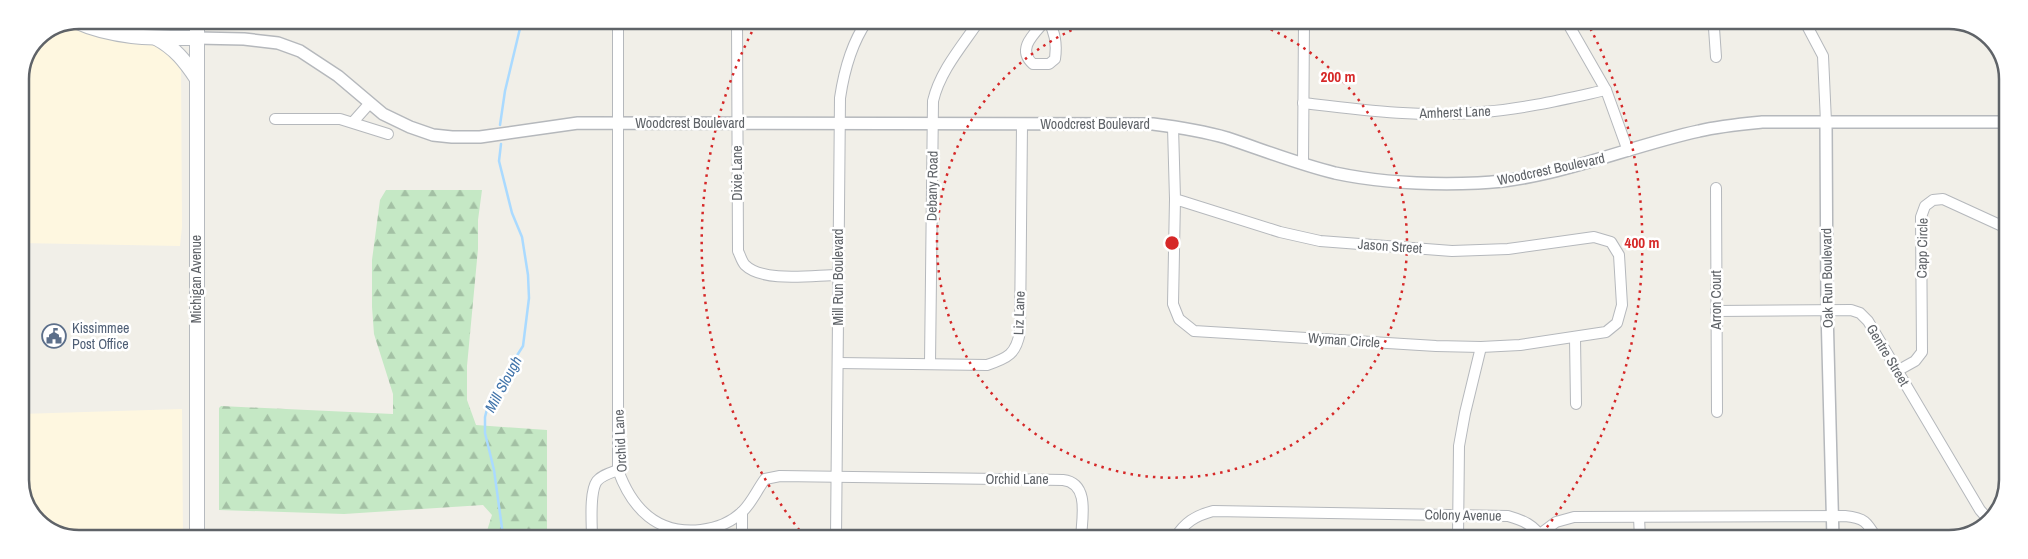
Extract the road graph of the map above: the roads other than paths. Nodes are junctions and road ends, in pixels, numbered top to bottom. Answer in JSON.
{"nodes":[{"id":1,"x":95,"y":29,"type":"edge"},
{"id":2,"x":197,"y":29,"type":"edge"},
{"id":3,"x":618,"y":29,"type":"edge"},
{"id":4,"x":737,"y":29,"type":"edge"},
{"id":5,"x":861,"y":29,"type":"edge"},
{"id":6,"x":974,"y":29,"type":"edge"},
{"id":7,"x":1304,"y":29,"type":"edge"},
{"id":8,"x":1571,"y":29,"type":"edge"},
{"id":9,"x":1714,"y":29,"type":"edge"},
{"id":10,"x":1809,"y":29,"type":"edge"},
{"id":11,"x":156,"y":38,"type":"junction"},
{"id":12,"x":197,"y":38,"type":"junction"},
{"id":13,"x":1716,"y":57,"type":"dead end"},
{"id":14,"x":197,"y":79,"type":"junction"},
{"id":15,"x":1606,"y":90,"type":"junction"},
{"id":16,"x":1303,"y":103,"type":"junction"},
{"id":17,"x":369,"y":104,"type":"junction"},
{"id":18,"x":275,"y":119,"type":"dead end"},
{"id":19,"x":353,"y":122,"type":"junction"},
{"id":20,"x":1826,"y":122,"type":"junction"},
{"id":21,"x":1999,"y":122,"type":"edge"},
{"id":22,"x":618,"y":123,"type":"junction"},
{"id":23,"x":839,"y":123,"type":"junction"},
{"id":24,"x":737,"y":124,"type":"junction"},
{"id":25,"x":933,"y":124,"type":"junction"},
{"id":26,"x":1022,"y":124,"type":"junction"},
{"id":27,"x":1173,"y":127,"type":"junction"},
{"id":28,"x":388,"y":134,"type":"dead end"},
{"id":29,"x":1628,"y":151,"type":"junction"},
{"id":30,"x":1303,"y":164,"type":"junction"},
{"id":31,"x":1716,"y":188,"type":"dead end"},
{"id":32,"x":1175,"y":199,"type":"junction"},
{"id":33,"x":1999,"y":225,"type":"edge"},
{"id":34,"x":1611,"y":242,"type":"joint"},
{"id":35,"x":838,"y":275,"type":"junction"},
{"id":36,"x":1716,"y":310,"type":"junction"},
{"id":37,"x":1827,"y":310,"type":"junction"},
{"id":38,"x":1575,"y":338,"type":"junction"},
{"id":39,"x":1481,"y":347,"type":"junction"},
{"id":40,"x":838,"y":363,"type":"junction"},
{"id":41,"x":930,"y":364,"type":"junction"},
{"id":42,"x":1897,"y":370,"type":"junction"},
{"id":43,"x":1576,"y":404,"type":"dead end"},
{"id":44,"x":1717,"y":412,"type":"dead end"},
{"id":45,"x":618,"y":470,"type":"junction"},
{"id":46,"x":837,"y":478,"type":"junction"},
{"id":47,"x":742,"y":512,"type":"junction"},
{"id":48,"x":1458,"y":515,"type":"junction"},
{"id":49,"x":1985,"y":515,"type":"edge"},
{"id":50,"x":1833,"y":516,"type":"junction"},
{"id":51,"x":1639,"y":517,"type":"junction"},
{"id":52,"x":197,"y":530,"type":"edge"},
{"id":53,"x":592,"y":530,"type":"edge"},
{"id":54,"x":677,"y":530,"type":"edge"},
{"id":55,"x":699,"y":530,"type":"edge"},
{"id":56,"x":742,"y":530,"type":"edge"},
{"id":57,"x":836,"y":530,"type":"edge"},
{"id":58,"x":1082,"y":530,"type":"edge"},
{"id":59,"x":1180,"y":530,"type":"edge"},
{"id":60,"x":1458,"y":530,"type":"edge"},
{"id":61,"x":1535,"y":530,"type":"edge"},
{"id":62,"x":1547,"y":530,"type":"edge"},
{"id":63,"x":1640,"y":530,"type":"edge"},
{"id":64,"x":1833,"y":530,"type":"edge"},
{"id":65,"x":1871,"y":530,"type":"edge"}],
"edges":[{"from":1,"to":11,"type":"main road"},
{"from":2,"to":12,"type":"main road","name":"Michigan Avenue"},
{"from":3,"to":22,"type":"street","name":"Orchid Lane"},
{"from":4,"to":24,"type":"street","name":"Dixie Lane"},
{"from":5,"to":23,"type":"street","name":"Mill Run Boulevard"},
{"from":6,"to":25,"type":"street","name":"Debany Road"},
{"from":7,"to":16,"type":"street"},
{"from":8,"to":15,"type":"street"},
{"from":9,"to":13,"type":"street"},
{"from":10,"to":20,"type":"street","name":"Oak Run Boulevard"},
{"from":11,"to":12,"type":"main road"},
{"from":11,"to":14,"type":"main road"},
{"from":12,"to":14,"type":"main road","name":"Michigan Avenue"},
{"from":12,"to":17,"type":"street","name":"Woodcrest Boulevard"},
{"from":14,"to":52,"type":"main road","name":"Michigan Avenue"},
{"from":15,"to":16,"type":"street","name":"Amherst Lane"},
{"from":15,"to":29,"type":"street"},
{"from":16,"to":30,"type":"street"},
{"from":17,"to":19,"type":"street"},
{"from":17,"to":22,"type":"street","name":"Woodcrest Boulevard"},
{"from":18,"to":19,"type":"street"},
{"from":19,"to":28,"type":"street"},
{"from":20,"to":21,"type":"street","name":"Woodcrest Boulevard"},
{"from":20,"to":29,"type":"street","name":"Woodcrest Boulevard"},
{"from":20,"to":37,"type":"street","name":"Oak Run Boulevard"},
{"from":22,"to":24,"type":"street","name":"Woodcrest Boulevard"},
{"from":22,"to":45,"type":"street","name":"Orchid Lane"},
{"from":23,"to":24,"type":"street","name":"Woodcrest Boulevard"},
{"from":23,"to":25,"type":"street","name":"Woodcrest Boulevard"},
{"from":23,"to":35,"type":"street","name":"Mill Run Boulevard"},
{"from":24,"to":35,"type":"street","name":"Dixie Lane"},
{"from":25,"to":26,"type":"street","name":"Woodcrest Boulevard"},
{"from":25,"to":41,"type":"street","name":"Debany Road"},
{"from":26,"to":27,"type":"street","name":"Woodcrest Boulevard"},
{"from":26,"to":41,"type":"street","name":"Liz Lane"},
{"from":27,"to":30,"type":"street","name":"Woodcrest Boulevard"},
{"from":27,"to":32,"type":"street","name":"Wyman Circle"},
{"from":29,"to":30,"type":"street","name":"Woodcrest Boulevard"},
{"from":31,"to":36,"type":"street","name":"Arron Court"},
{"from":32,"to":34,"type":"street","name":"Jason Street"},
{"from":32,"to":39,"type":"street","name":"Wyman Circle"},
{"from":33,"to":42,"type":"street","name":"Capp Circle"},
{"from":34,"to":38,"type":"street","name":"Wyman Circle"},
{"from":35,"to":40,"type":"street","name":"Mill Run Boulevard"},
{"from":36,"to":37,"type":"street","name":"Gentre Street"},
{"from":36,"to":44,"type":"street","name":"Arron Court"},
{"from":37,"to":42,"type":"street","name":"Gentre Street"},
{"from":37,"to":50,"type":"street","name":"Oak Run Boulevard"},
{"from":38,"to":39,"type":"street","name":"Wyman Circle"},
{"from":38,"to":43,"type":"street"},
{"from":39,"to":48,"type":"street"},
{"from":40,"to":41,"type":"street","name":"Liz Lane"},
{"from":40,"to":46,"type":"street","name":"Mill Run Boulevard"},
{"from":42,"to":49,"type":"street","name":"Gentre Street"},
{"from":45,"to":53,"type":"street"},
{"from":45,"to":54,"type":"street","name":"Orchid Lane"},
{"from":46,"to":47,"type":"street","name":"Orchid Lane"},
{"from":46,"to":57,"type":"street","name":"Mill Run Boulevard"},
{"from":46,"to":58,"type":"street","name":"Orchid Lane"},
{"from":47,"to":55,"type":"street","name":"Orchid Lane"},
{"from":47,"to":56,"type":"street"},
{"from":48,"to":59,"type":"street","name":"Colony Avenue"},
{"from":48,"to":60,"type":"street"},
{"from":48,"to":61,"type":"street","name":"Colony Avenue"},
{"from":50,"to":51,"type":"street","name":"Colony Avenue"},
{"from":50,"to":64,"type":"street","name":"Oak Run Boulevard"},
{"from":50,"to":65,"type":"street","name":"Colony Avenue"},
{"from":51,"to":62,"type":"street","name":"Colony Avenue"},
{"from":51,"to":63,"type":"street"}]}
